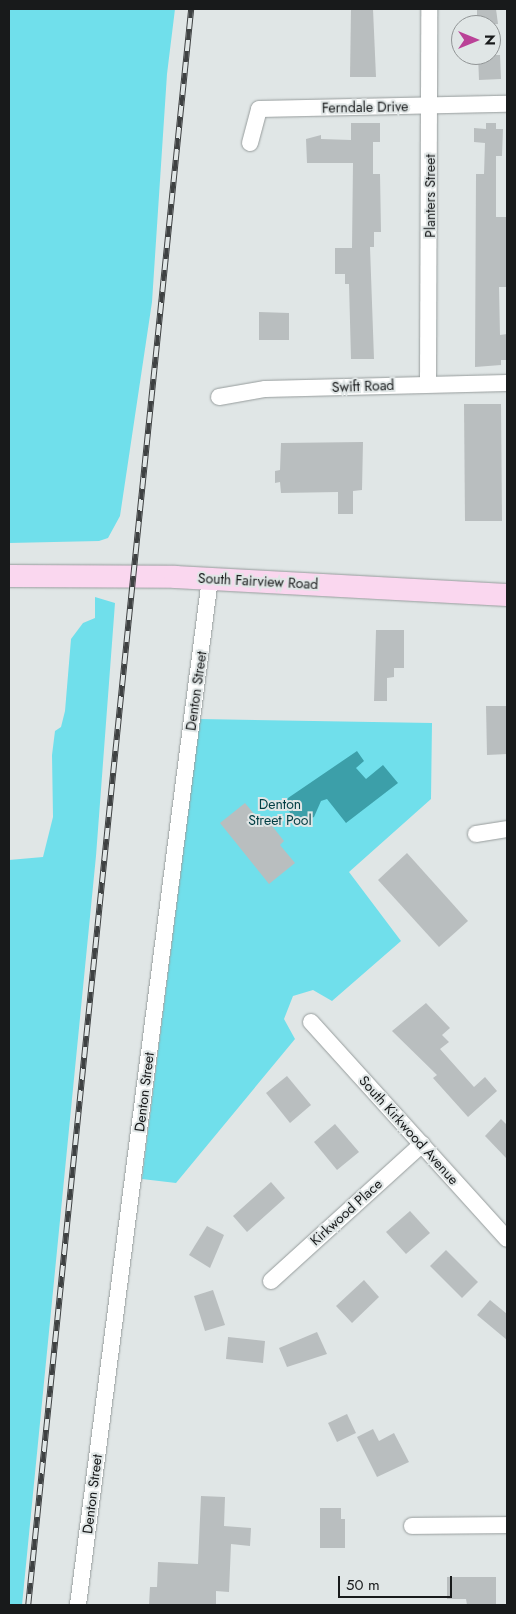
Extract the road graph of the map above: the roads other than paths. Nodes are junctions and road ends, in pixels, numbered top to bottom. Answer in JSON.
{"nodes":[{"id":1,"x":429,"y":9,"type":"edge"},
{"id":2,"x":507,"y":104,"type":"edge"},
{"id":3,"x":430,"y":105,"type":"junction"},
{"id":4,"x":250,"y":143,"type":"dead end"},
{"id":5,"x":507,"y":383,"type":"edge"},
{"id":6,"x":428,"y":384,"type":"junction"},
{"id":7,"x":219,"y":397,"type":"dead end"},
{"id":8,"x":9,"y":576,"type":"edge"},
{"id":9,"x":210,"y":579,"type":"junction"},
{"id":10,"x":507,"y":594,"type":"edge"},
{"id":11,"x":507,"y":829,"type":"edge"},
{"id":12,"x":476,"y":834,"type":"dead end"},
{"id":13,"x":311,"y":1022,"type":"dead end"},
{"id":14,"x":422,"y":1144,"type":"junction"},
{"id":15,"x":507,"y":1239,"type":"edge"},
{"id":16,"x":271,"y":1281,"type":"dead end"},
{"id":17,"x":507,"y":1525,"type":"edge"},
{"id":18,"x":412,"y":1526,"type":"dead end"},
{"id":19,"x":78,"y":1605,"type":"edge"}],
"edges":[{"from":1,"to":3,"type":"street","name":"Planters Street"},
{"from":2,"to":3,"type":"street","name":"Ferndale Drive"},
{"from":3,"to":4,"type":"street","name":"Ferndale Drive"},
{"from":3,"to":6,"type":"street","name":"Planters Street"},
{"from":5,"to":6,"type":"street","name":"Swift Road"},
{"from":6,"to":7,"type":"street","name":"Swift Road"},
{"from":8,"to":9,"type":"main road","name":"South Fairview Road"},
{"from":9,"to":10,"type":"main road","name":"South Fairview Road"},
{"from":9,"to":19,"type":"street","name":"Denton Street"},
{"from":11,"to":12,"type":"street"},
{"from":13,"to":14,"type":"street","name":"South Kirkwood Avenue"},
{"from":14,"to":15,"type":"street","name":"South Kirkwood Avenue"},
{"from":14,"to":16,"type":"street","name":"Kirkwood Place"},
{"from":17,"to":18,"type":"street"}]}
